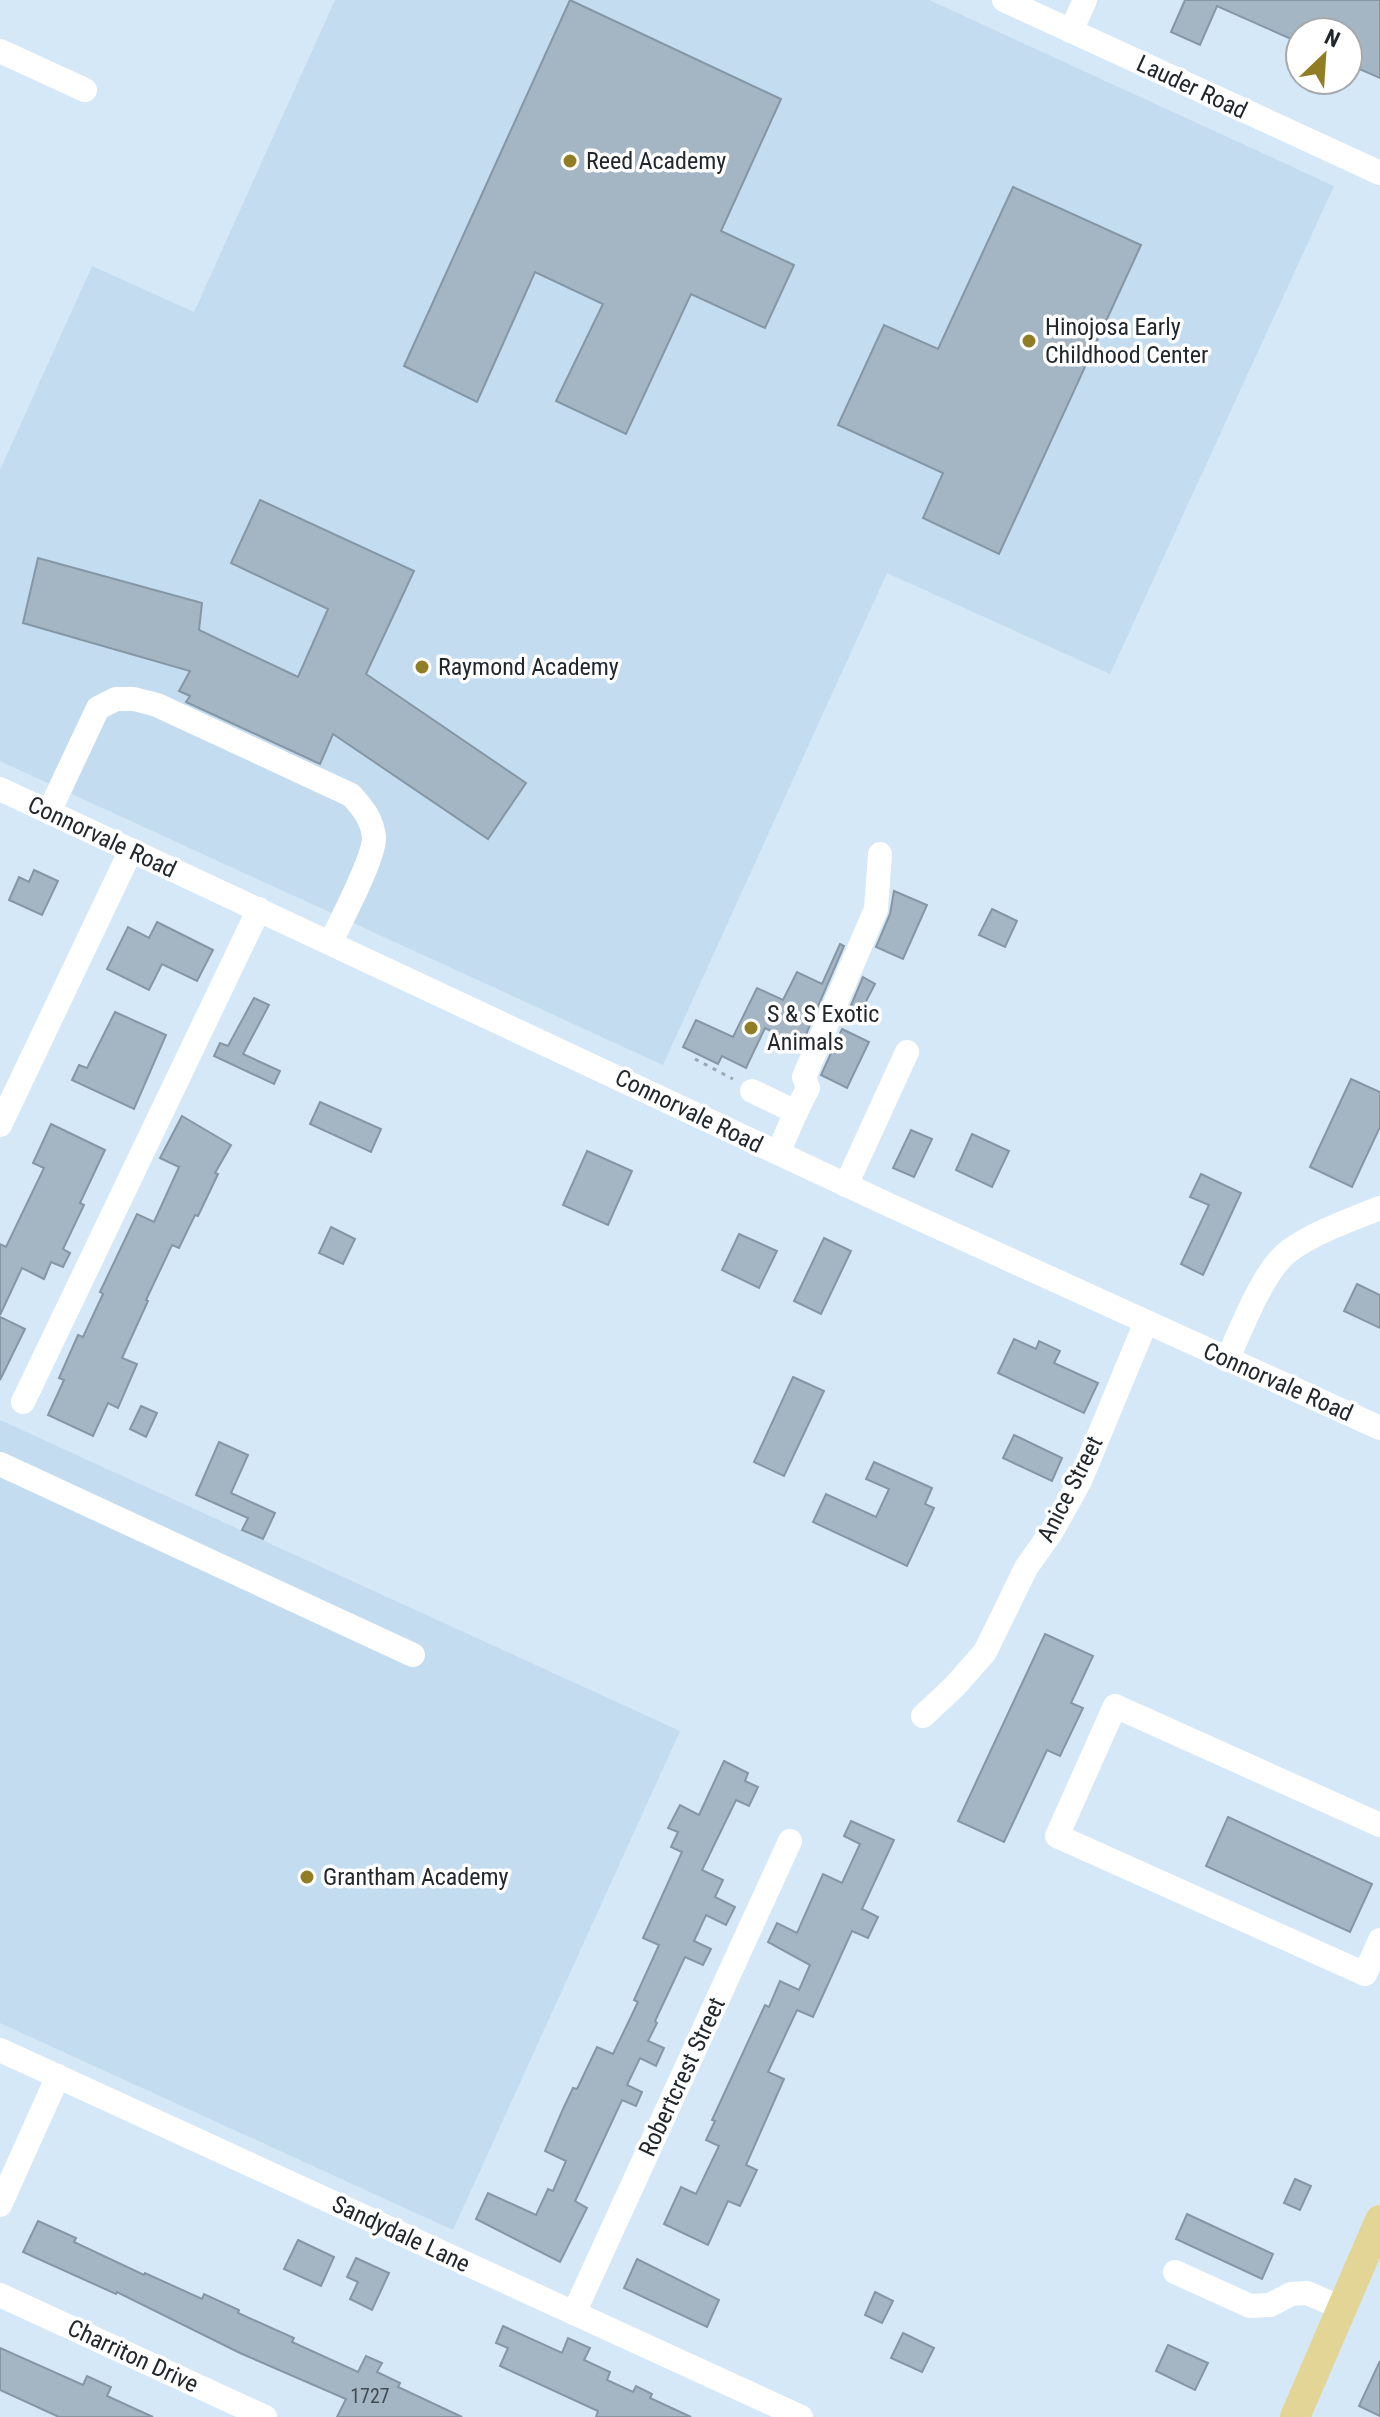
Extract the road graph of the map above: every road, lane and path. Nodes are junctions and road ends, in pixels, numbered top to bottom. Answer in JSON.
{"nodes":[{"id":1,"x":1004,"y":0,"type":"edge"},
{"id":2,"x":1085,"y":0,"type":"edge"},
{"id":3,"x":1071,"y":31,"type":"junction"},
{"id":4,"x":0,"y":51,"type":"edge"},
{"id":5,"x":85,"y":90,"type":"dead end"},
{"id":6,"x":1380,"y":173,"type":"edge"},
{"id":7,"x":0,"y":789,"type":"edge"},
{"id":8,"x":49,"y":812,"type":"junction"},
{"id":9,"x":131,"y":850,"type":"junction"},
{"id":10,"x":880,"y":854,"type":"dead end"},
{"id":11,"x":259,"y":909,"type":"junction"},
{"id":12,"x":331,"y":942,"type":"junction"},
{"id":13,"x":907,"y":1052,"type":"dead end"},
{"id":14,"x":695,"y":1059,"type":"dead end"},
{"id":15,"x":752,"y":1091,"type":"joint"},
{"id":16,"x":796,"y":1112,"type":"junction"},
{"id":17,"x":0,"y":1125,"type":"edge"},
{"id":18,"x":778,"y":1153,"type":"junction"},
{"id":19,"x":846,"y":1185,"type":"junction"},
{"id":20,"x":1380,"y":1208,"type":"edge"},
{"id":21,"x":1146,"y":1322,"type":"junction"},
{"id":22,"x":1227,"y":1360,"type":"junction"},
{"id":23,"x":23,"y":1402,"type":"dead end"},
{"id":24,"x":1380,"y":1428,"type":"edge"},
{"id":25,"x":0,"y":1464,"type":"edge"},
{"id":26,"x":413,"y":1655,"type":"dead end"},
{"id":27,"x":923,"y":1716,"type":"dead end"},
{"id":28,"x":1380,"y":1825,"type":"edge"},
{"id":29,"x":790,"y":1841,"type":"dead end"},
{"id":30,"x":1380,"y":1940,"type":"edge"},
{"id":31,"x":0,"y":2050,"type":"edge"},
{"id":32,"x":58,"y":2076,"type":"junction"},
{"id":33,"x":0,"y":2205,"type":"edge"},
{"id":34,"x":1380,"y":2220,"type":"edge"},
{"id":35,"x":1373,"y":2258,"type":"edge"},
{"id":36,"x":1175,"y":2272,"type":"dead end"},
{"id":37,"x":0,"y":2295,"type":"edge"},
{"id":38,"x":1342,"y":2308,"type":"junction"},
{"id":39,"x":574,"y":2313,"type":"junction"},
{"id":40,"x":265,"y":2417,"type":"edge"},
{"id":41,"x":801,"y":2417,"type":"edge"},
{"id":42,"x":1295,"y":2417,"type":"edge"}],
"edges":[{"from":1,"to":3,"type":"street","name":"Lauder Road"},
{"from":2,"to":3,"type":"street"},
{"from":3,"to":6,"type":"street","name":"Lauder Road"},
{"from":4,"to":5,"type":"street"},
{"from":7,"to":8,"type":"street","name":"Connorvale Road"},
{"from":8,"to":9,"type":"street","name":"Connorvale Road"},
{"from":8,"to":12,"type":"street"},
{"from":9,"to":11,"type":"street","name":"Connorvale Road"},
{"from":9,"to":17,"type":"street"},
{"from":10,"to":16,"type":"street"},
{"from":11,"to":12,"type":"street","name":"Connorvale Road"},
{"from":11,"to":23,"type":"street"},
{"from":12,"to":18,"type":"street","name":"Connorvale Road"},
{"from":13,"to":19,"type":"street"},
{"from":14,"to":15,"type":"path"},
{"from":15,"to":16,"type":"street"},
{"from":16,"to":18,"type":"street"},
{"from":18,"to":19,"type":"street","name":"Connorvale Road"},
{"from":19,"to":21,"type":"street","name":"Connorvale Road"},
{"from":20,"to":22,"type":"street"},
{"from":21,"to":22,"type":"street","name":"Connorvale Road"},
{"from":21,"to":27,"type":"street","name":"Anice Street"},
{"from":22,"to":24,"type":"street","name":"Connorvale Road"},
{"from":25,"to":26,"type":"street"},
{"from":28,"to":30,"type":"street"},
{"from":29,"to":39,"type":"street","name":"Robertcrest Street"},
{"from":31,"to":32,"type":"street","name":"Sandydale Lane"},
{"from":32,"to":33,"type":"street"},
{"from":32,"to":39,"type":"street","name":"Sandydale Lane"},
{"from":34,"to":35,"type":"main road"},
{"from":35,"to":38,"type":"main road"},
{"from":36,"to":38,"type":"street"},
{"from":37,"to":40,"type":"street","name":"Charriton Drive"},
{"from":38,"to":42,"type":"main road"},
{"from":39,"to":41,"type":"street","name":"Sandydale Lane"}]}
